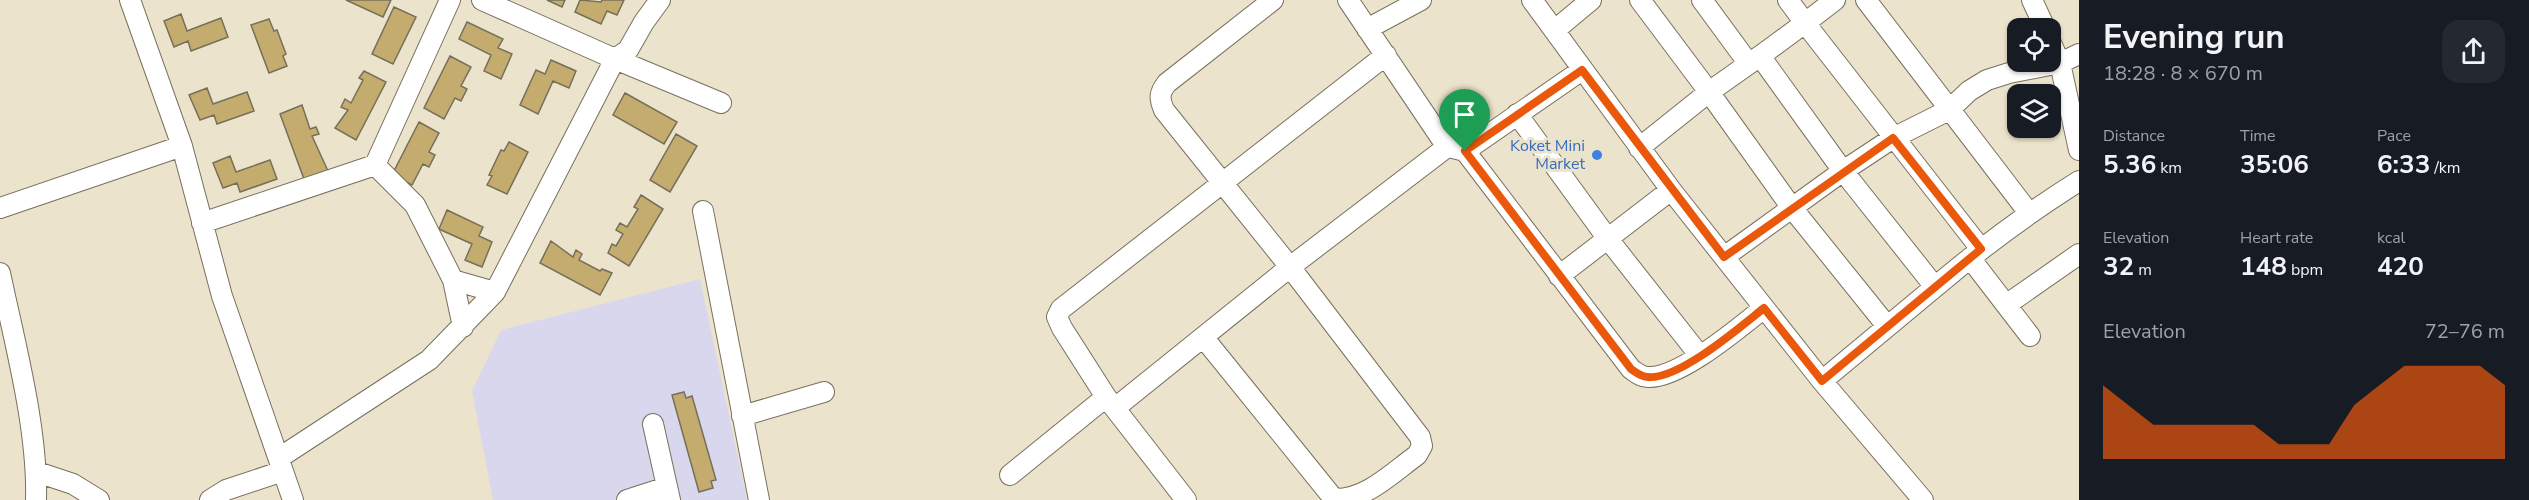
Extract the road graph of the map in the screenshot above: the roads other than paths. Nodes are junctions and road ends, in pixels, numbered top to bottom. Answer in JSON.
{"nodes":[{"id":1,"x":130,"y":0,"type":"edge"},
{"id":2,"x":450,"y":0,"type":"edge"},
{"id":3,"x":482,"y":0,"type":"edge"},
{"id":4,"x":660,"y":0,"type":"edge"},
{"id":5,"x":1273,"y":0,"type":"edge"},
{"id":6,"x":1348,"y":0,"type":"edge"},
{"id":7,"x":1421,"y":0,"type":"edge"},
{"id":8,"x":1532,"y":0,"type":"edge"},
{"id":9,"x":1591,"y":0,"type":"edge"},
{"id":10,"x":1640,"y":0,"type":"edge"},
{"id":11,"x":1702,"y":0,"type":"edge"},
{"id":12,"x":1788,"y":0,"type":"edge"},
{"id":13,"x":1835,"y":0,"type":"edge"},
{"id":14,"x":1866,"y":0,"type":"edge"},
{"id":15,"x":2032,"y":0,"type":"edge"},
{"id":16,"x":2040,"y":18,"type":"edge"},
{"id":17,"x":1805,"y":23,"type":"junction"},
{"id":18,"x":1367,"y":29,"type":"junction"},
{"id":19,"x":1555,"y":30,"type":"junction"},
{"id":20,"x":2079,"y":54,"type":"edge"},
{"id":21,"x":1386,"y":55,"type":"junction"},
{"id":22,"x":615,"y":59,"type":"junction"},
{"id":23,"x":1755,"y":60,"type":"junction"},
{"id":24,"x":2061,"y":63,"type":"edge"},
{"id":25,"x":2061,"y":68,"type":"edge"},
{"id":26,"x":1582,"y":70,"type":"junction"},
{"id":27,"x":2013,"y":72,"type":"edge"},
{"id":28,"x":1709,"y":92,"type":"junction"},
{"id":29,"x":721,"y":104,"type":"dead end"},
{"id":30,"x":1949,"y":110,"type":"junction"},
{"id":31,"x":1516,"y":114,"type":"junction"},
{"id":32,"x":1893,"y":138,"type":"junction"},
{"id":33,"x":182,"y":146,"type":"junction"},
{"id":34,"x":1639,"y":148,"type":"junction"},
{"id":35,"x":1456,"y":149,"type":"junction"},
{"id":36,"x":2079,"y":150,"type":"edge"},
{"id":37,"x":375,"y":165,"type":"junction"},
{"id":38,"x":1843,"y":171,"type":"junction"},
{"id":39,"x":2079,"y":181,"type":"edge"},
{"id":40,"x":1221,"y":183,"type":"junction"},
{"id":41,"x":1671,"y":190,"type":"junction"},
{"id":42,"x":0,"y":208,"type":"edge"},
{"id":43,"x":1792,"y":208,"type":"junction"},
{"id":44,"x":703,"y":211,"type":"dead end"},
{"id":45,"x":2029,"y":213,"type":"junction"},
{"id":46,"x":202,"y":223,"type":"junction"},
{"id":47,"x":1608,"y":240,"type":"junction"},
{"id":48,"x":1975,"y":253,"type":"junction"},
{"id":49,"x":2079,"y":254,"type":"edge"},
{"id":50,"x":1724,"y":257,"type":"junction"},
{"id":51,"x":1290,"y":267,"type":"junction"},
{"id":52,"x":0,"y":273,"type":"edge"},
{"id":53,"x":1559,"y":276,"type":"junction"},
{"id":54,"x":453,"y":280,"type":"junction"},
{"id":55,"x":1935,"y":287,"type":"junction"},
{"id":56,"x":495,"y":292,"type":"junction"},
{"id":57,"x":2007,"y":305,"type":"junction"},
{"id":58,"x":1764,"y":308,"type":"junction"},
{"id":59,"x":1887,"y":326,"type":"junction"},
{"id":60,"x":463,"y":327,"type":"junction"},
{"id":61,"x":1203,"y":336,"type":"junction"},
{"id":62,"x":2030,"y":336,"type":"dead end"},
{"id":63,"x":1700,"y":356,"type":"junction"},
{"id":64,"x":1822,"y":381,"type":"junction"},
{"id":65,"x":824,"y":392,"type":"dead end"},
{"id":66,"x":1110,"y":403,"type":"junction"},
{"id":67,"x":742,"y":416,"type":"junction"},
{"id":68,"x":653,"y":424,"type":"dead end"},
{"id":69,"x":281,"y":464,"type":"junction"},
{"id":70,"x":37,"y":472,"type":"junction"},
{"id":71,"x":1010,"y":476,"type":"dead end"},
{"id":72,"x":668,"y":494,"type":"edge"},
{"id":73,"x":36,"y":500,"type":"edge"},
{"id":74,"x":99,"y":500,"type":"edge"},
{"id":75,"x":210,"y":500,"type":"edge"},
{"id":76,"x":292,"y":500,"type":"edge"},
{"id":77,"x":627,"y":500,"type":"edge"},
{"id":78,"x":759,"y":500,"type":"edge"},
{"id":79,"x":1186,"y":500,"type":"edge"},
{"id":80,"x":1333,"y":500,"type":"edge"},
{"id":81,"x":1923,"y":500,"type":"edge"}],
"edges":[{"from":1,"to":33,"type":"street"},
{"from":2,"to":37,"type":"street"},
{"from":3,"to":22,"type":"street"},
{"from":4,"to":22,"type":"street"},
{"from":5,"to":40,"type":"street"},
{"from":6,"to":18,"type":"street"},
{"from":7,"to":18,"type":"street"},
{"from":8,"to":19,"type":"street"},
{"from":9,"to":19,"type":"street"},
{"from":10,"to":28,"type":"street"},
{"from":11,"to":23,"type":"street"},
{"from":12,"to":17,"type":"street"},
{"from":13,"to":17,"type":"street"},
{"from":14,"to":30,"type":"street"},
{"from":15,"to":16,"type":"street"},
{"from":17,"to":23,"type":"street"},
{"from":17,"to":32,"type":"street"},
{"from":18,"to":21,"type":"street"},
{"from":19,"to":26,"type":"street"},
{"from":20,"to":24,"type":"street"},
{"from":21,"to":35,"type":"street"},
{"from":21,"to":40,"type":"street"},
{"from":22,"to":29,"type":"street"},
{"from":22,"to":56,"type":"street"},
{"from":23,"to":28,"type":"street"},
{"from":23,"to":38,"type":"street"},
{"from":25,"to":36,"type":"street"},
{"from":26,"to":31,"type":"street"},
{"from":26,"to":34,"type":"street"},
{"from":27,"to":30,"type":"street"},
{"from":28,"to":34,"type":"street"},
{"from":28,"to":43,"type":"street"},
{"from":30,"to":32,"type":"street"},
{"from":30,"to":45,"type":"street"},
{"from":31,"to":35,"type":"street"},
{"from":31,"to":47,"type":"street"},
{"from":32,"to":38,"type":"street"},
{"from":32,"to":48,"type":"street"},
{"from":33,"to":42,"type":"street"},
{"from":33,"to":46,"type":"street"},
{"from":34,"to":41,"type":"street"},
{"from":35,"to":51,"type":"street"},
{"from":35,"to":53,"type":"street"},
{"from":37,"to":46,"type":"street"},
{"from":37,"to":54,"type":"street"},
{"from":38,"to":43,"type":"street"},
{"from":38,"to":55,"type":"street"},
{"from":39,"to":45,"type":"street"},
{"from":40,"to":51,"type":"street"},
{"from":40,"to":66,"type":"street"},
{"from":41,"to":47,"type":"street"},
{"from":41,"to":50,"type":"street"},
{"from":43,"to":50,"type":"street"},
{"from":43,"to":59,"type":"street"},
{"from":44,"to":67,"type":"street"},
{"from":45,"to":48,"type":"street"},
{"from":46,"to":69,"type":"street"},
{"from":47,"to":53,"type":"street"},
{"from":47,"to":63,"type":"street"},
{"from":48,"to":55,"type":"street"},
{"from":48,"to":57,"type":"street"},
{"from":49,"to":57,"type":"street"},
{"from":50,"to":58,"type":"street"},
{"from":51,"to":61,"type":"street"},
{"from":51,"to":80,"type":"street"},
{"from":52,"to":70,"type":"street"},
{"from":53,"to":63,"type":"street"},
{"from":54,"to":56,"type":"street"},
{"from":54,"to":60,"type":"street"},
{"from":55,"to":59,"type":"street"},
{"from":56,"to":60,"type":"street"},
{"from":57,"to":62,"type":"street"},
{"from":58,"to":63,"type":"street"},
{"from":58,"to":64,"type":"street"},
{"from":59,"to":64,"type":"street"},
{"from":60,"to":69,"type":"street"},
{"from":61,"to":66,"type":"street"},
{"from":61,"to":80,"type":"street"},
{"from":64,"to":81,"type":"street"},
{"from":65,"to":67,"type":"street"},
{"from":66,"to":71,"type":"street"},
{"from":66,"to":79,"type":"street"},
{"from":67,"to":78,"type":"street"},
{"from":68,"to":72,"type":"street"},
{"from":69,"to":75,"type":"street"},
{"from":69,"to":76,"type":"street"},
{"from":70,"to":73,"type":"street"},
{"from":70,"to":74,"type":"street"},
{"from":72,"to":77,"type":"street"}]}
